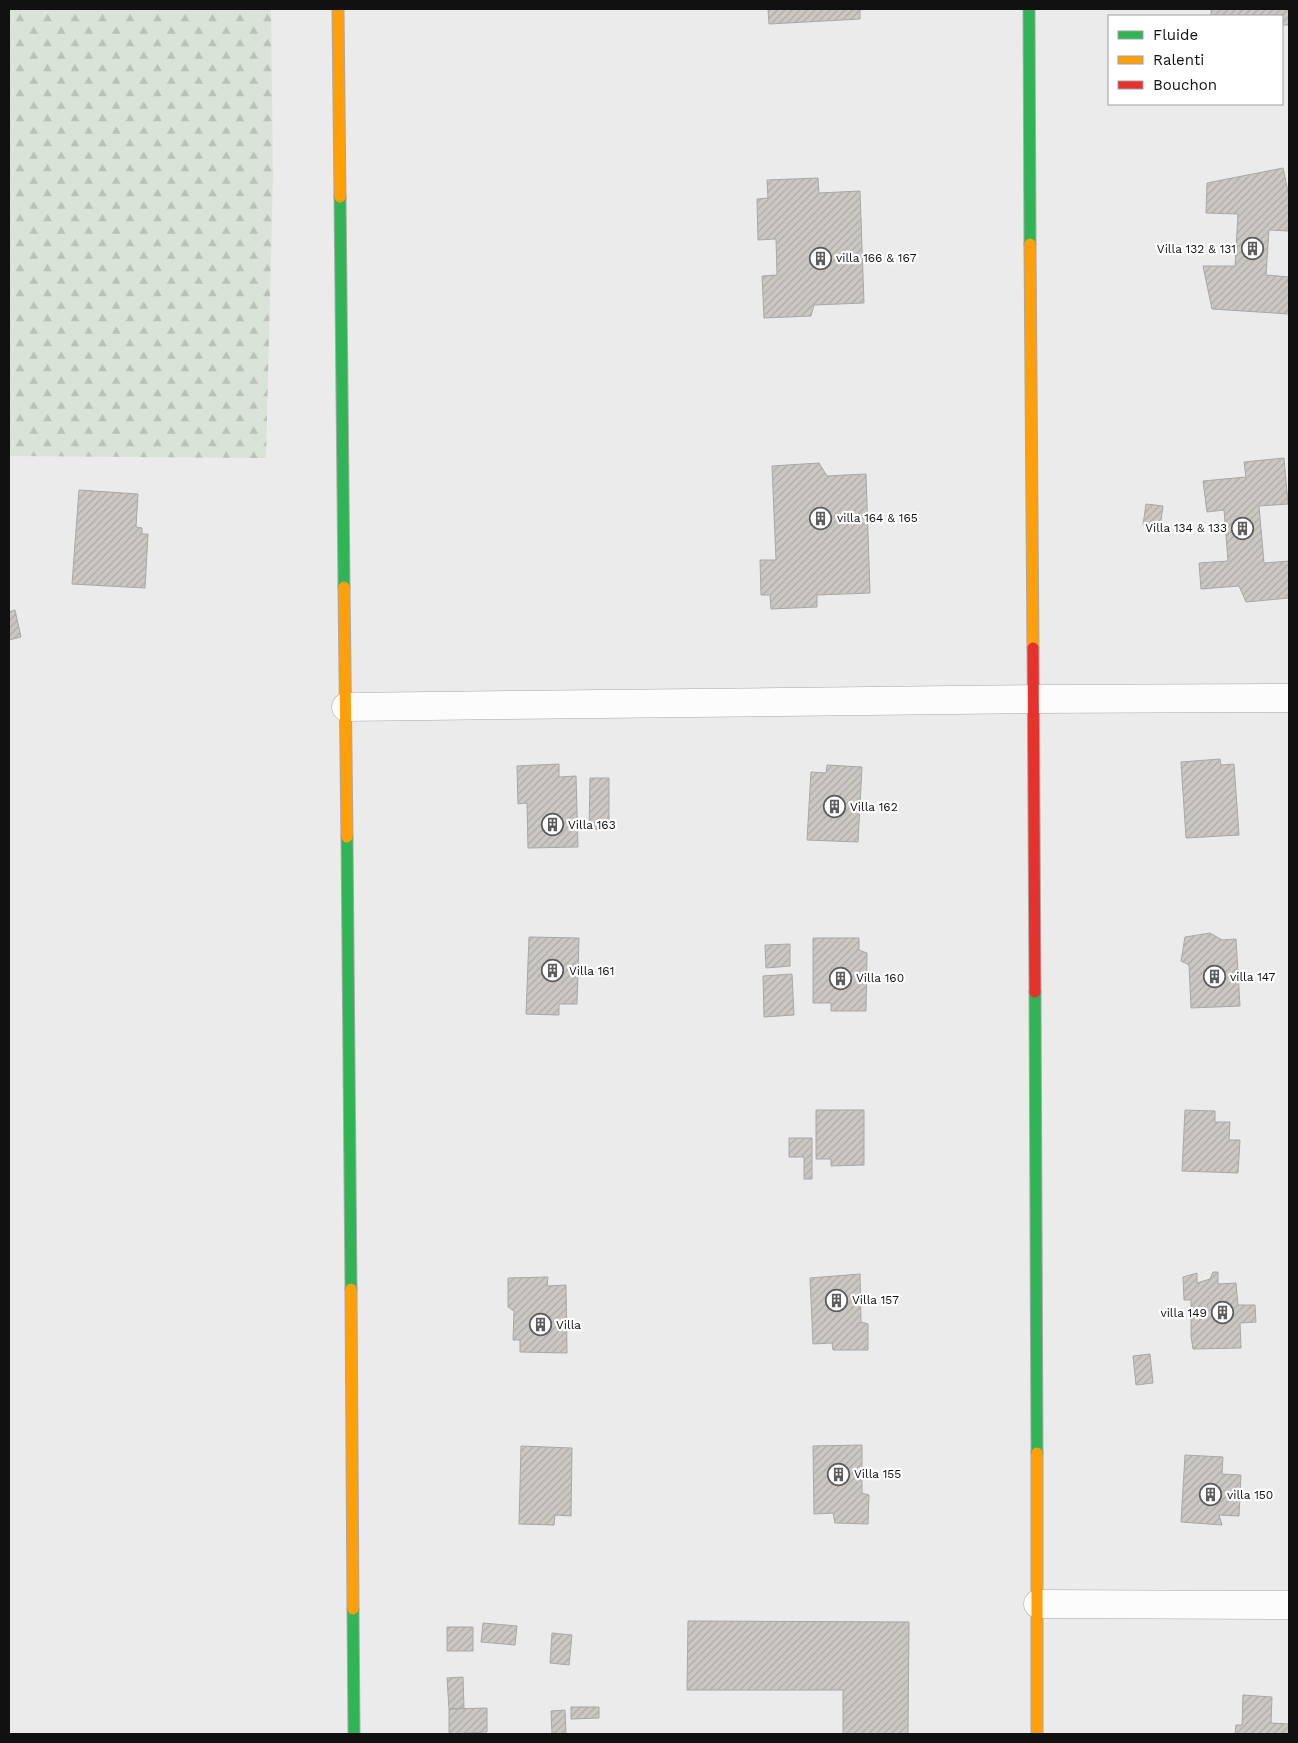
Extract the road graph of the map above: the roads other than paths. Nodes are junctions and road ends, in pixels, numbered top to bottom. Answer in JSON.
{"nodes":[{"id":1,"x":338,"y":9,"type":"edge"},
{"id":2,"x":1030,"y":9,"type":"edge"},
{"id":3,"x":1289,"y":698,"type":"edge"},
{"id":4,"x":1034,"y":699,"type":"junction"},
{"id":5,"x":346,"y":707,"type":"junction"},
{"id":6,"x":1038,"y":1604,"type":"junction"},
{"id":7,"x":1289,"y":1605,"type":"edge"},
{"id":8,"x":354,"y":1734,"type":"edge"},
{"id":9,"x":1037,"y":1734,"type":"edge"}],
"edges":[{"from":1,"to":5,"type":"street"},
{"from":2,"to":4,"type":"street"},
{"from":3,"to":4,"type":"street"},
{"from":4,"to":5,"type":"street"},
{"from":4,"to":6,"type":"street"},
{"from":5,"to":8,"type":"street"},
{"from":6,"to":7,"type":"street"},
{"from":6,"to":9,"type":"street"}]}
